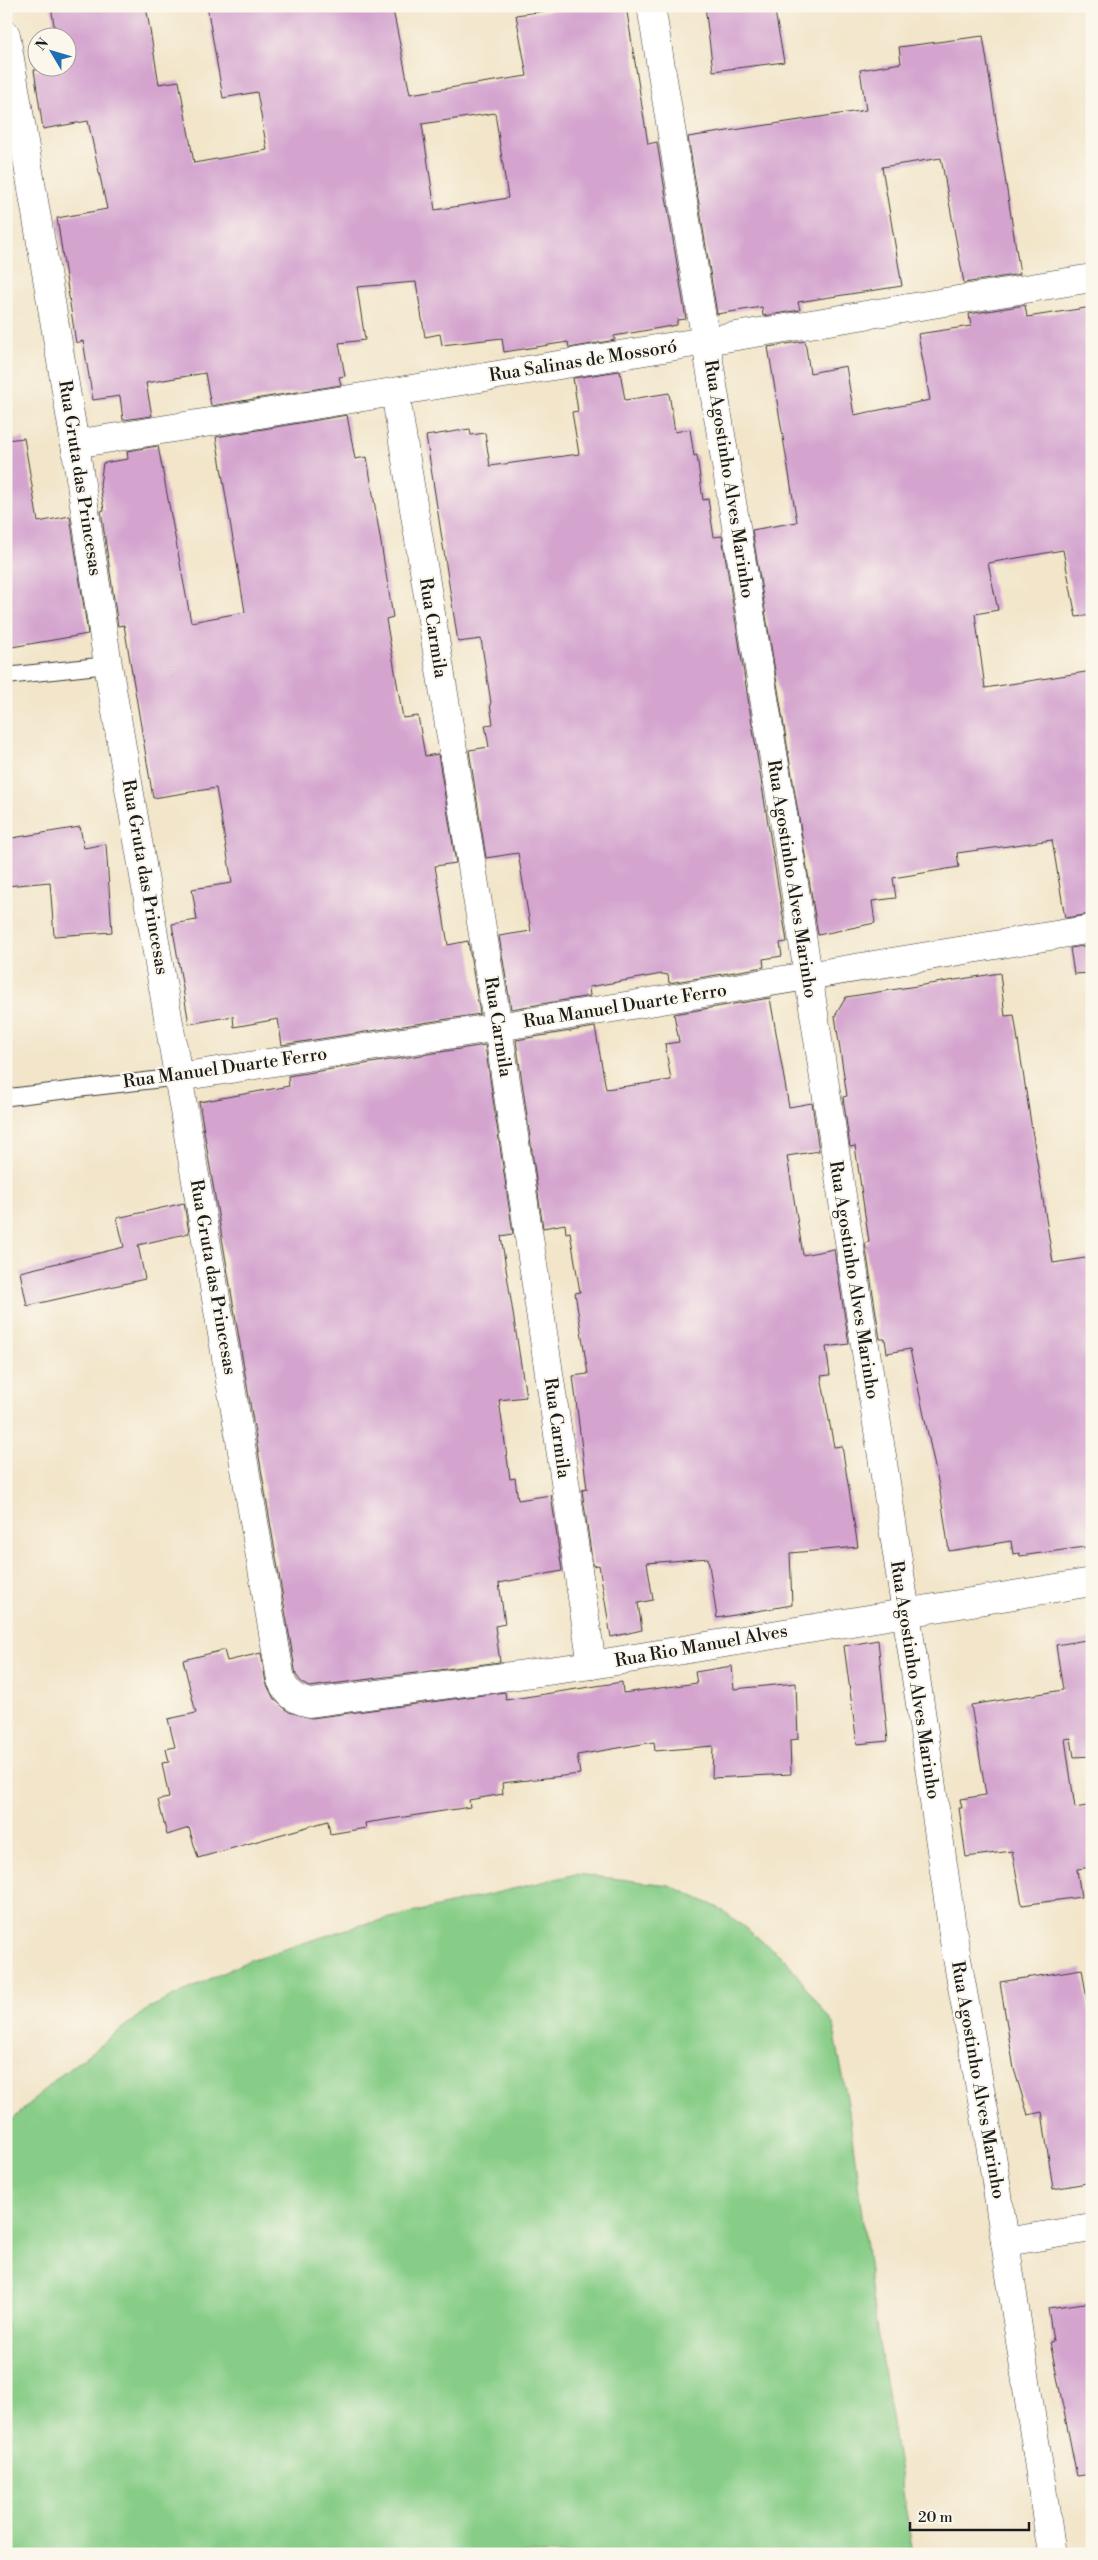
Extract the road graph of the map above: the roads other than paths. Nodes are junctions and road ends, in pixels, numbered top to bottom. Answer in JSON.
{"nodes":[{"id":1,"x":651,"y":6,"type":"edge"},
{"id":2,"x":6,"y":35,"type":"edge"},
{"id":3,"x":1092,"y":278,"type":"edge"},
{"id":4,"x":706,"y":342,"type":"junction"},
{"id":5,"x":395,"y":392,"type":"junction"},
{"id":6,"x":75,"y":444,"type":"junction"},
{"id":7,"x":108,"y":664,"type":"junction"},
{"id":8,"x":6,"y":676,"type":"edge"},
{"id":9,"x":1092,"y":929,"type":"edge"},
{"id":10,"x":807,"y":976,"type":"junction"},
{"id":11,"x":498,"y":1027,"type":"junction"},
{"id":12,"x":179,"y":1077,"type":"junction"},
{"id":13,"x":8,"y":1097,"type":"dead end"},
{"id":14,"x":1092,"y":1582,"type":"edge"},
{"id":15,"x":906,"y":1612,"type":"junction"},
{"id":16,"x":592,"y":1664,"type":"junction"},
{"id":17,"x":310,"y":1703,"type":"joint"},
{"id":18,"x":1092,"y":2228,"type":"edge"},
{"id":19,"x":1005,"y":2242,"type":"junction"},
{"id":20,"x":1052,"y":2554,"type":"edge"}],
"edges":[{"from":1,"to":4,"type":"street","name":"Rua Agostinho Alves Marinho"},
{"from":2,"to":6,"type":"street","name":"Rua Gruta das Princesas"},
{"from":3,"to":4,"type":"street","name":"Rua Salinas de Mossoró"},
{"from":4,"to":5,"type":"street","name":"Rua Salinas de Mossoró"},
{"from":4,"to":10,"type":"street","name":"Rua Agostinho Alves Marinho"},
{"from":5,"to":6,"type":"street","name":"Rua Salinas de Mossoró"},
{"from":5,"to":11,"type":"street","name":"Rua Carmila"},
{"from":6,"to":7,"type":"street","name":"Rua Gruta das Princesas"},
{"from":7,"to":8,"type":"lane"},
{"from":7,"to":12,"type":"street","name":"Rua Gruta das Princesas"},
{"from":9,"to":10,"type":"street","name":"Rua Manuel Duarte Ferro"},
{"from":10,"to":11,"type":"street","name":"Rua Manuel Duarte Ferro"},
{"from":10,"to":15,"type":"street","name":"Rua Agostinho Alves Marinho"},
{"from":11,"to":12,"type":"street","name":"Rua Manuel Duarte Ferro"},
{"from":11,"to":16,"type":"street","name":"Rua Carmila"},
{"from":12,"to":13,"type":"lane","name":"Rua Manuel Duarte Ferro"},
{"from":12,"to":17,"type":"street","name":"Rua Gruta das Princesas"},
{"from":14,"to":15,"type":"street","name":"Rua Rio Manuel Alves"},
{"from":15,"to":16,"type":"street","name":"Rua Rio Manuel Alves"},
{"from":15,"to":19,"type":"street","name":"Rua Agostinho Alves Marinho"},
{"from":16,"to":17,"type":"street","name":"Rua Rio Manuel Alves"},
{"from":18,"to":19,"type":"street"},
{"from":19,"to":20,"type":"street","name":"Rua Agostinho Alves Marinho"}]}
